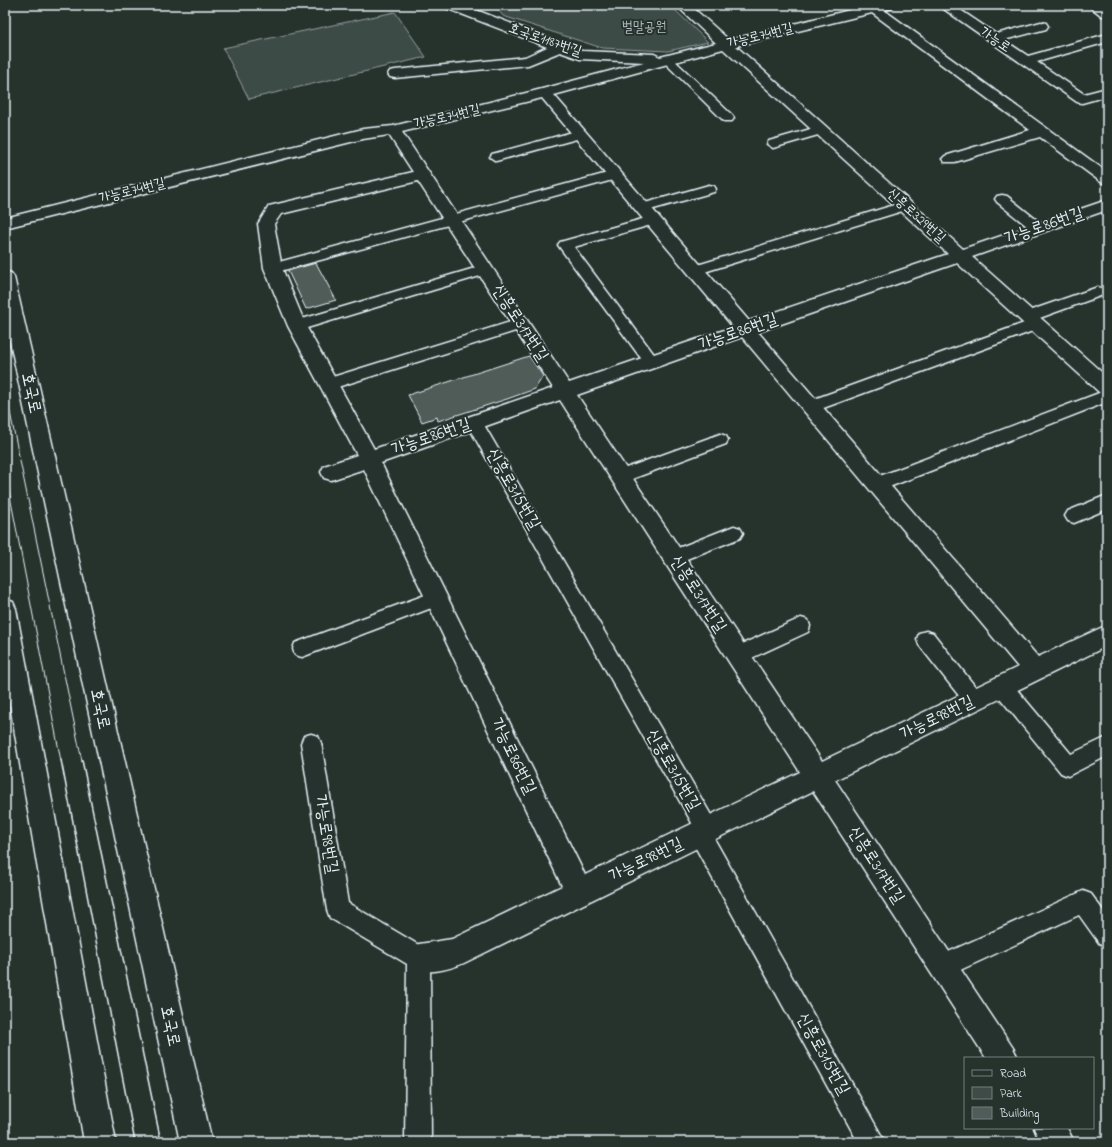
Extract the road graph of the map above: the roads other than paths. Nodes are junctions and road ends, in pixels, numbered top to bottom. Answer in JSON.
{"nodes":[{"id":1,"x":682,"y":5,"type":"edge"},
{"id":2,"x":944,"y":5,"type":"edge"},
{"id":3,"x":1094,"y":5,"type":"edge"},
{"id":4,"x":461,"y":6,"type":"edge"},
{"id":5,"x":881,"y":7,"type":"edge"},
{"id":6,"x":823,"y":9,"type":"dead end"},
{"id":7,"x":1107,"y":13,"type":"edge"},
{"id":8,"x":836,"y":17,"type":"junction"},
{"id":9,"x":1041,"y":26,"type":"dead end"},
{"id":10,"x":1107,"y":38,"type":"edge"},
{"id":11,"x":993,"y":39,"type":"junction"},
{"id":12,"x":726,"y":44,"type":"junction"},
{"id":13,"x":559,"y":47,"type":"junction"},
{"id":14,"x":667,"y":59,"type":"junction"},
{"id":15,"x":1026,"y":61,"type":"junction"},
{"id":16,"x":395,"y":74,"type":"dead end"},
{"id":17,"x":1107,"y":92,"type":"edge"},
{"id":18,"x":545,"y":93,"type":"junction"},
{"id":19,"x":728,"y":118,"type":"dead end"},
{"id":20,"x":393,"y":130,"type":"junction"},
{"id":21,"x":821,"y":130,"type":"junction"},
{"id":22,"x":1042,"y":131,"type":"junction"},
{"id":23,"x":580,"y":134,"type":"junction"},
{"id":24,"x":773,"y":144,"type":"dead end"},
{"id":25,"x":496,"y":157,"type":"dead end"},
{"id":26,"x":950,"y":159,"type":"dead end"},
{"id":27,"x":422,"y":175,"type":"junction"},
{"id":28,"x":615,"y":175,"type":"junction"},
{"id":29,"x":1107,"y":179,"type":"edge"},
{"id":30,"x":709,"y":189,"type":"dead end"},
{"id":31,"x":1002,"y":199,"type":"dead end"},
{"id":32,"x":1107,"y":205,"type":"edge"},
{"id":33,"x":904,"y":206,"type":"junction"},
{"id":34,"x":648,"y":214,"type":"junction"},
{"id":35,"x":452,"y":219,"type":"junction"},
{"id":36,"x":5,"y":223,"type":"edge"},
{"id":37,"x":1038,"y":228,"type":"junction"},
{"id":38,"x":960,"y":255,"type":"junction"},
{"id":39,"x":273,"y":268,"type":"junction"},
{"id":40,"x":485,"y":270,"type":"junction"},
{"id":41,"x":696,"y":270,"type":"junction"},
{"id":42,"x":5,"y":277,"type":"edge"},
{"id":43,"x":1098,"y":292,"type":"dead end"},
{"id":44,"x":1032,"y":320,"type":"junction"},
{"id":45,"x":520,"y":324,"type":"junction"},
{"id":46,"x":297,"y":326,"type":"junction"},
{"id":47,"x":746,"y":329,"type":"junction"},
{"id":48,"x":651,"y":361,"type":"junction"},
{"id":49,"x":328,"y":384,"type":"junction"},
{"id":50,"x":1107,"y":388,"type":"edge"},
{"id":51,"x":565,"y":391,"type":"junction"},
{"id":52,"x":1107,"y":396,"type":"edge"},
{"id":53,"x":812,"y":406,"type":"junction"},
{"id":54,"x":474,"y":422,"type":"junction"},
{"id":55,"x":720,"y":440,"type":"dead end"},
{"id":56,"x":369,"y":459,"type":"junction"},
{"id":57,"x":331,"y":472,"type":"dead end"},
{"id":58,"x":621,"y":477,"type":"junction"},
{"id":59,"x":878,"y":484,"type":"junction"},
{"id":60,"x":1107,"y":502,"type":"edge"},
{"id":61,"x":1074,"y":516,"type":"dead end"},
{"id":62,"x":734,"y":533,"type":"dead end"},
{"id":63,"x":674,"y":557,"type":"junction"},
{"id":64,"x":436,"y":599,"type":"junction"},
{"id":65,"x":5,"y":609,"type":"edge"},
{"id":66,"x":801,"y":626,"type":"dead end"},
{"id":67,"x":1107,"y":635,"type":"edge"},
{"id":68,"x":926,"y":639,"type":"dead end"},
{"id":69,"x":302,"y":649,"type":"dead end"},
{"id":70,"x":738,"y":655,"type":"junction"},
{"id":71,"x":1036,"y":670,"type":"junction"},
{"id":72,"x":1002,"y":686,"type":"junction"},
{"id":73,"x":974,"y":700,"type":"junction"},
{"id":74,"x":311,"y":743,"type":"dead end"},
{"id":75,"x":1107,"y":746,"type":"edge"},
{"id":76,"x":818,"y":776,"type":"junction"},
{"id":77,"x":700,"y":834,"type":"junction"},
{"id":78,"x":579,"y":892,"type":"junction"},
{"id":79,"x":1107,"y":935,"type":"edge"},
{"id":80,"x":419,"y":958,"type":"junction"},
{"id":81,"x":943,"y":966,"type":"junction"},
{"id":82,"x":1002,"y":1057,"type":"edge"},
{"id":83,"x":1050,"y":1129,"type":"edge"},
{"id":84,"x":195,"y":1140,"type":"edge"},
{"id":85,"x":100,"y":1142,"type":"edge"},
{"id":86,"x":418,"y":1142,"type":"edge"},
{"id":87,"x":872,"y":1142,"type":"edge"},
{"id":88,"x":1058,"y":1142,"type":"edge"}],
"edges":[{"from":1,"to":12,"type":"street","name":"신흥로329번길"},
{"from":2,"to":11,"type":"street","name":"가능로"},
{"from":3,"to":7,"type":"street"},
{"from":4,"to":13,"type":"street","name":"호국로1187번길"},
{"from":5,"to":8,"type":"street","name":"가능로74번길"},
{"from":5,"to":22,"type":"street"},
{"from":6,"to":8,"type":"street"},
{"from":8,"to":12,"type":"street","name":"가능로74번길"},
{"from":9,"to":11,"type":"street"},
{"from":10,"to":15,"type":"street","name":"가능로"},
{"from":11,"to":15,"type":"street","name":"가능로"},
{"from":12,"to":14,"type":"street","name":"가능로74번길"},
{"from":12,"to":21,"type":"street","name":"신흥로329번길"},
{"from":13,"to":14,"type":"street","name":"호국로1187번길"},
{"from":13,"to":16,"type":"street"},
{"from":14,"to":18,"type":"street","name":"가능로74번길"},
{"from":14,"to":19,"type":"lane"},
{"from":15,"to":17,"type":"street","name":"가능로"},
{"from":18,"to":20,"type":"street","name":"가능로74번길"},
{"from":18,"to":23,"type":"street"},
{"from":20,"to":27,"type":"street","name":"신흥로317번길"},
{"from":20,"to":36,"type":"street","name":"가능로74번길"},
{"from":21,"to":24,"type":"lane"},
{"from":21,"to":33,"type":"street","name":"신흥로329번길"},
{"from":22,"to":26,"type":"street"},
{"from":22,"to":29,"type":"street"},
{"from":23,"to":25,"type":"lane"},
{"from":23,"to":28,"type":"street"},
{"from":27,"to":35,"type":"street","name":"신흥로317번길"},
{"from":27,"to":39,"type":"street","name":"가능로86번길"},
{"from":28,"to":34,"type":"street"},
{"from":28,"to":35,"type":"lane"},
{"from":30,"to":34,"type":"lane"},
{"from":31,"to":37,"type":"lane"},
{"from":32,"to":37,"type":"street","name":"가능로86번길"},
{"from":33,"to":38,"type":"street","name":"신흥로329번길"},
{"from":33,"to":41,"type":"lane"},
{"from":34,"to":41,"type":"street"},
{"from":34,"to":48,"type":"lane"},
{"from":35,"to":39,"type":"lane"},
{"from":35,"to":40,"type":"street","name":"신흥로317번길"},
{"from":37,"to":38,"type":"street","name":"가능로86번길"},
{"from":38,"to":44,"type":"street","name":"신흥로329번길"},
{"from":38,"to":47,"type":"street","name":"가능로86번길"},
{"from":39,"to":46,"type":"street","name":"가능로86번길"},
{"from":40,"to":45,"type":"street","name":"신흥로317번길"},
{"from":40,"to":46,"type":"lane"},
{"from":41,"to":47,"type":"street"},
{"from":42,"to":84,"type":"street","name":"호국로"},
{"from":43,"to":44,"type":"lane"},
{"from":44,"to":50,"type":"street","name":"신흥로329번길"},
{"from":44,"to":53,"type":"lane"},
{"from":45,"to":49,"type":"lane"},
{"from":45,"to":51,"type":"street","name":"신흥로317번길"},
{"from":46,"to":49,"type":"street","name":"가능로86번길"},
{"from":47,"to":48,"type":"street","name":"가능로86번길"},
{"from":47,"to":53,"type":"street"},
{"from":48,"to":51,"type":"street","name":"가능로86번길"},
{"from":49,"to":56,"type":"street","name":"가능로86번길"},
{"from":51,"to":54,"type":"street","name":"가능로86번길"},
{"from":51,"to":58,"type":"street","name":"신흥로317번길"},
{"from":52,"to":59,"type":"lane"},
{"from":53,"to":59,"type":"street"},
{"from":54,"to":56,"type":"street","name":"가능로86번길"},
{"from":54,"to":77,"type":"lane","name":"신흥로315번길"},
{"from":55,"to":58,"type":"lane"},
{"from":56,"to":57,"type":"street","name":"가능로86번길"},
{"from":56,"to":64,"type":"street","name":"가능로86번길"},
{"from":58,"to":63,"type":"street","name":"신흥로317번길"},
{"from":59,"to":71,"type":"street"},
{"from":60,"to":61,"type":"lane"},
{"from":62,"to":63,"type":"lane"},
{"from":63,"to":70,"type":"street","name":"신흥로317번길"},
{"from":64,"to":69,"type":"lane"},
{"from":64,"to":78,"type":"street","name":"가능로86번길"},
{"from":65,"to":85,"type":"street"},
{"from":66,"to":70,"type":"lane"},
{"from":67,"to":71,"type":"street","name":"가능로98번길"},
{"from":68,"to":73,"type":"lane"},
{"from":70,"to":76,"type":"street","name":"신흥로317번길"},
{"from":71,"to":72,"type":"street","name":"가능로98번길"},
{"from":72,"to":73,"type":"street","name":"가능로98번길"},
{"from":72,"to":75,"type":"lane"},
{"from":73,"to":76,"type":"street","name":"가능로98번길"},
{"from":74,"to":80,"type":"lane","name":"가능로98번길"},
{"from":76,"to":77,"type":"street","name":"가능로98번길"},
{"from":76,"to":81,"type":"street","name":"신흥로317번길"},
{"from":77,"to":78,"type":"street","name":"가능로98번길"},
{"from":77,"to":87,"type":"lane","name":"신흥로315번길"},
{"from":78,"to":80,"type":"street","name":"가능로98번길"},
{"from":79,"to":81,"type":"lane"},
{"from":80,"to":86,"type":"lane"},
{"from":81,"to":82,"type":"street","name":"신흥로317번길"},
{"from":83,"to":88,"type":"street"}]}
